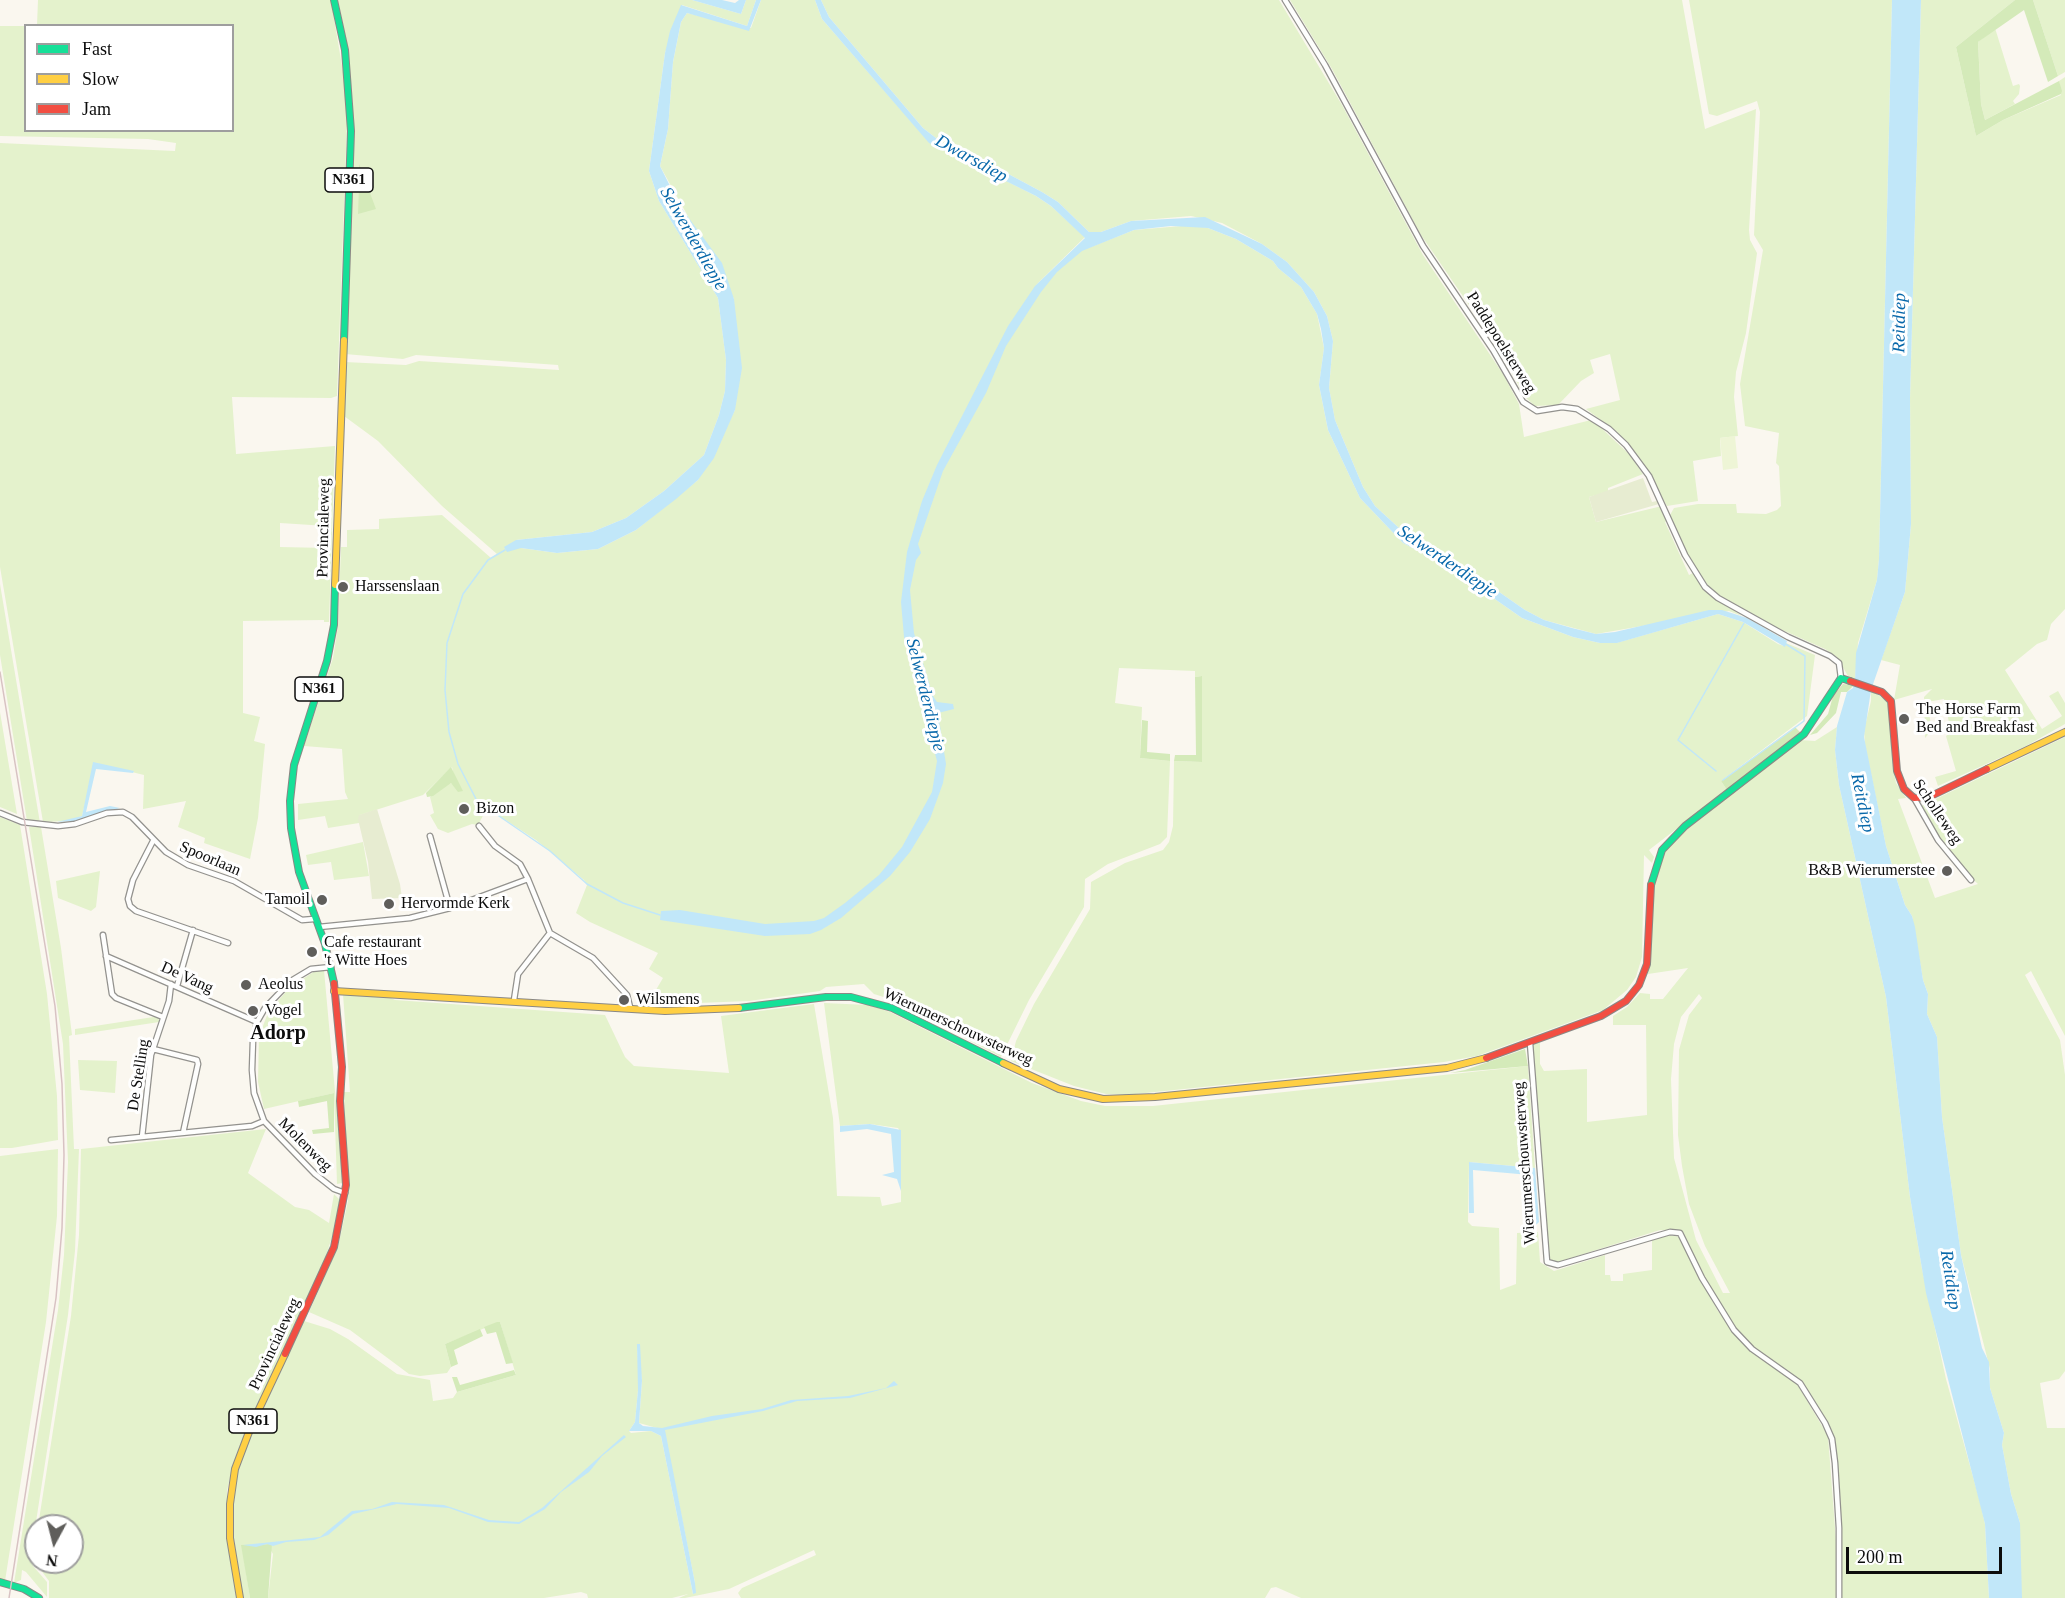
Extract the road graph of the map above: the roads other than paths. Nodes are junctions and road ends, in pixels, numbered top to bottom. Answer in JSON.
{"nodes":[{"id":1,"x":334,"y":0,"type":"edge"},
{"id":2,"x":1285,"y":0,"type":"edge"},
{"id":3,"x":1841,"y":678,"type":"junction"},
{"id":4,"x":2065,"y":732,"type":"edge"},
{"id":5,"x":1914,"y":798,"type":"junction"},
{"id":6,"x":0,"y":813,"type":"edge"},
{"id":7,"x":479,"y":826,"type":"dead end"},
{"id":8,"x":430,"y":836,"type":"dead end"},
{"id":9,"x":153,"y":841,"type":"junction"},
{"id":10,"x":528,"y":879,"type":"junction"},
{"id":11,"x":1971,"y":880,"type":"dead end"},
{"id":12,"x":450,"y":908,"type":"junction"},
{"id":13,"x":314,"y":919,"type":"junction"},
{"id":14,"x":318,"y":927,"type":"junction"},
{"id":15,"x":193,"y":930,"type":"junction"},
{"id":16,"x":550,"y":933,"type":"junction"},
{"id":17,"x":103,"y":935,"type":"dead end"},
{"id":18,"x":228,"y":943,"type":"dead end"},
{"id":19,"x":106,"y":956,"type":"junction"},
{"id":20,"x":331,"y":967,"type":"junction"},
{"id":21,"x":174,"y":985,"type":"junction"},
{"id":22,"x":334,"y":991,"type":"junction"},
{"id":23,"x":514,"y":1000,"type":"junction"},
{"id":24,"x":630,"y":1006,"type":"junction"},
{"id":25,"x":163,"y":1017,"type":"junction"},
{"id":26,"x":257,"y":1022,"type":"junction"},
{"id":27,"x":1530,"y":1043,"type":"junction"},
{"id":28,"x":153,"y":1049,"type":"junction"},
{"id":29,"x":264,"y":1121,"type":"junction"},
{"id":30,"x":183,"y":1133,"type":"junction"},
{"id":31,"x":142,"y":1137,"type":"junction"},
{"id":32,"x":111,"y":1140,"type":"dead end"},
{"id":33,"x":345,"y":1193,"type":"junction"},
{"id":34,"x":0,"y":1582,"type":"edge"},
{"id":35,"x":39,"y":1598,"type":"edge"},
{"id":36,"x":240,"y":1598,"type":"edge"},
{"id":37,"x":1839,"y":1598,"type":"edge"}],
"edges":[{"from":1,"to":13,"type":"street","name":"Provincialeweg","number":"N361"},
{"from":2,"to":3,"type":"street","name":"Paddepoelsterweg"},
{"from":3,"to":5,"type":"street","name":"Scholleweg"},
{"from":3,"to":27,"type":"street","name":"Wierumerschouwsterweg"},
{"from":4,"to":5,"type":"street"},
{"from":5,"to":11,"type":"street","name":"Scholleweg"},
{"from":6,"to":9,"type":"street","name":"Spoorlaan"},
{"from":7,"to":10,"type":"street"},
{"from":8,"to":12,"type":"street"},
{"from":9,"to":13,"type":"street","name":"Spoorlaan"},
{"from":9,"to":15,"type":"street"},
{"from":10,"to":12,"type":"street"},
{"from":10,"to":16,"type":"street"},
{"from":12,"to":14,"type":"street"},
{"from":13,"to":14,"type":"street","name":"Provincialeweg","number":"N361"},
{"from":14,"to":20,"type":"street","name":"Provincialeweg","number":"N361"},
{"from":15,"to":18,"type":"street"},
{"from":15,"to":21,"type":"street","name":"De Stelling"},
{"from":16,"to":23,"type":"street"},
{"from":16,"to":24,"type":"street"},
{"from":17,"to":19,"type":"street"},
{"from":19,"to":21,"type":"street","name":"De Vang"},
{"from":19,"to":25,"type":"street"},
{"from":20,"to":22,"type":"street","name":"Provincialeweg","number":"N361"},
{"from":20,"to":26,"type":"street","name":"Molenweg"},
{"from":21,"to":25,"type":"street","name":"De Stelling"},
{"from":21,"to":26,"type":"street","name":"De Vang"},
{"from":22,"to":23,"type":"street","name":"Wierumerschouwsterweg"},
{"from":22,"to":33,"type":"street","name":"Provincialeweg","number":"N361"},
{"from":23,"to":24,"type":"street","name":"Wierumerschouwsterweg"},
{"from":24,"to":27,"type":"street","name":"Wierumerschouwsterweg"},
{"from":25,"to":28,"type":"street","name":"De Stelling"},
{"from":26,"to":29,"type":"street","name":"Molenweg"},
{"from":27,"to":37,"type":"street","name":"Wierumerschouwsterweg"},
{"from":28,"to":30,"type":"street"},
{"from":28,"to":31,"type":"street","name":"De Stelling"},
{"from":29,"to":30,"type":"street"},
{"from":29,"to":33,"type":"street","name":"Molenweg"},
{"from":30,"to":31,"type":"street"},
{"from":31,"to":32,"type":"street"},
{"from":33,"to":36,"type":"street","name":"Provincialeweg","number":"N361"},
{"from":34,"to":35,"type":"street"}]}
